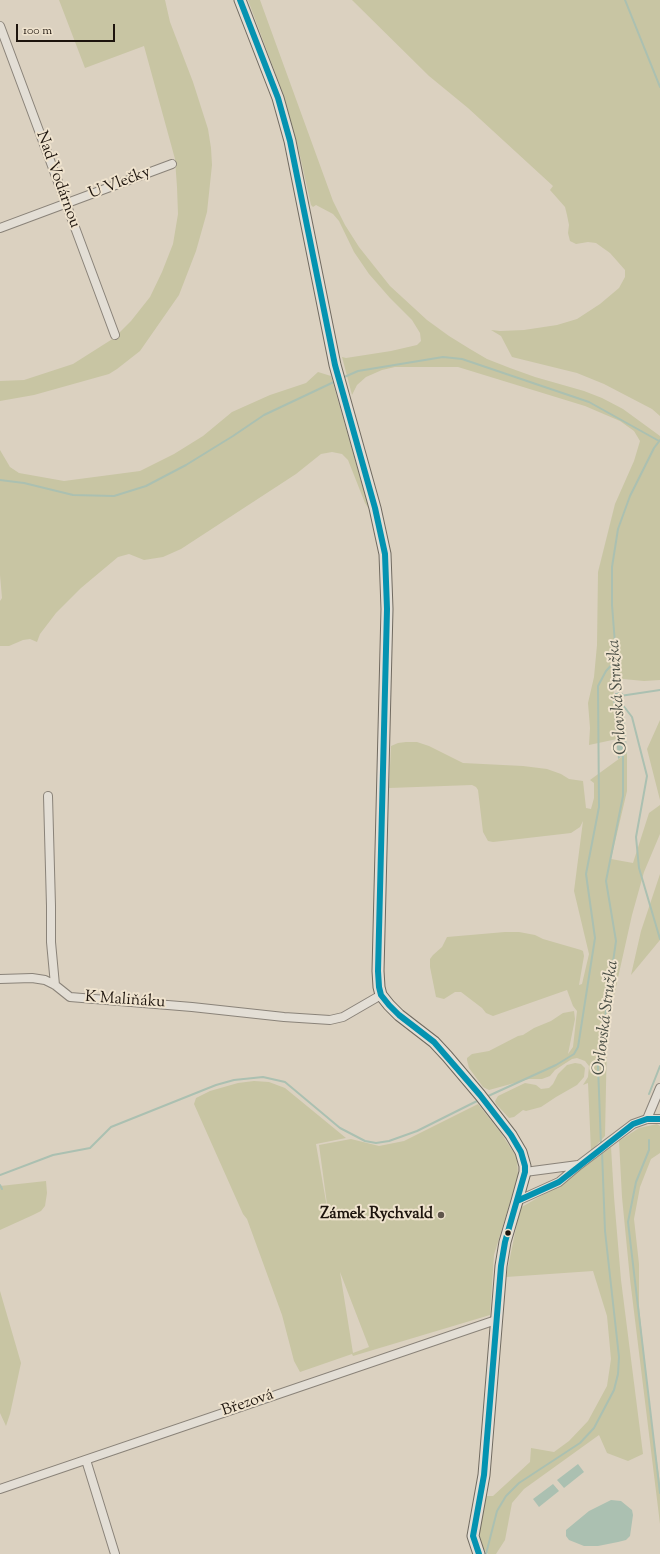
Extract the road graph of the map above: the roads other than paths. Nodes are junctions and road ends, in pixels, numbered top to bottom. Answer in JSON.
{"nodes":[{"id":1,"x":240,"y":0,"type":"edge"},
{"id":2,"x":0,"y":26,"type":"edge"},
{"id":3,"x":172,"y":164,"type":"dead end"},
{"id":4,"x":66,"y":204,"type":"junction"},
{"id":5,"x":0,"y":228,"type":"edge"},
{"id":6,"x":115,"y":335,"type":"dead end"},
{"id":7,"x":48,"y":796,"type":"dead end"},
{"id":8,"x":0,"y":979,"type":"edge"},
{"id":9,"x":55,"y":985,"type":"junction"},
{"id":10,"x":381,"y":995,"type":"junction"},
{"id":11,"x":660,"y":1088,"type":"edge"},
{"id":12,"x":660,"y":1118,"type":"edge"},
{"id":13,"x":647,"y":1119,"type":"junction"},
{"id":14,"x":579,"y":1165,"type":"junction"},
{"id":15,"x":525,"y":1172,"type":"junction"},
{"id":16,"x":517,"y":1201,"type":"junction"},
{"id":17,"x":496,"y":1320,"type":"junction"},
{"id":18,"x":86,"y":1460,"type":"junction"},
{"id":19,"x":0,"y":1489,"type":"edge"},
{"id":20,"x":115,"y":1554,"type":"edge"},
{"id":21,"x":479,"y":1554,"type":"edge"}],
"edges":[{"from":1,"to":10,"type":"main road"},
{"from":2,"to":4,"type":"street","name":"Nad Vodárnou"},
{"from":3,"to":4,"type":"street","name":"U Vlečky"},
{"from":4,"to":5,"type":"street","name":"U Vlečky"},
{"from":4,"to":6,"type":"street","name":"Nad Vodárnou"},
{"from":7,"to":9,"type":"street"},
{"from":8,"to":9,"type":"street","name":"K Maliňáku"},
{"from":9,"to":10,"type":"street","name":"K Maliňáku"},
{"from":10,"to":15,"type":"main road"},
{"from":11,"to":13,"type":"street"},
{"from":12,"to":13,"type":"street"},
{"from":13,"to":14,"type":"street"},
{"from":14,"to":15,"type":"street"},
{"from":14,"to":16,"type":"street"},
{"from":15,"to":16,"type":"main road"},
{"from":16,"to":17,"type":"main road"},
{"from":17,"to":18,"type":"street","name":"Březová"},
{"from":17,"to":21,"type":"main road"},
{"from":18,"to":19,"type":"street","name":"Březová"},
{"from":18,"to":20,"type":"street"}]}
